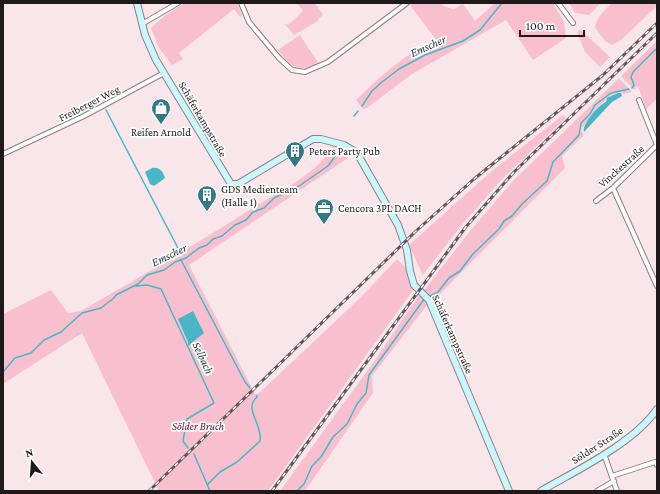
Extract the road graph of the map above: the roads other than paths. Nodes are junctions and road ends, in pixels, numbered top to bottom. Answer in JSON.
{"nodes":[{"id":1,"x":137,"y":3,"type":"edge"},
{"id":2,"x":178,"y":3,"type":"edge"},
{"id":3,"x":241,"y":3,"type":"edge"},
{"id":4,"x":407,"y":3,"type":"edge"},
{"id":5,"x":558,"y":3,"type":"edge"},
{"id":6,"x":573,"y":23,"type":"dead end"},
{"id":7,"x":141,"y":24,"type":"junction"},
{"id":8,"x":164,"y":73,"type":"junction"},
{"id":9,"x":639,"y":100,"type":"dead end"},
{"id":10,"x":657,"y":145,"type":"edge"},
{"id":11,"x":3,"y":154,"type":"edge"},
{"id":12,"x":613,"y":188,"type":"junction"},
{"id":13,"x":596,"y":201,"type":"dead end"},
{"id":14,"x":655,"y":279,"type":"edge"},
{"id":15,"x":657,"y":286,"type":"edge"},
{"id":16,"x":657,"y":409,"type":"edge"},
{"id":17,"x":604,"y":454,"type":"junction"},
{"id":18,"x":657,"y":465,"type":"edge"},
{"id":19,"x":612,"y":476,"type":"junction"},
{"id":20,"x":614,"y":482,"type":"junction"},
{"id":21,"x":510,"y":491,"type":"edge"},
{"id":22,"x":541,"y":491,"type":"edge"},
{"id":23,"x":597,"y":491,"type":"edge"},
{"id":24,"x":617,"y":491,"type":"edge"}],
"edges":[{"from":1,"to":7,"type":"street"},
{"from":2,"to":7,"type":"street"},
{"from":3,"to":4,"type":"street"},
{"from":5,"to":6,"type":"street"},
{"from":7,"to":8,"type":"street"},
{"from":8,"to":11,"type":"street","name":"Freiberger Weg"},
{"from":8,"to":21,"type":"street","name":"Schäferkampstraße"},
{"from":9,"to":10,"type":"street"},
{"from":10,"to":12,"type":"street","name":"Vinckestraße"},
{"from":12,"to":13,"type":"street","name":"Vinckestraße"},
{"from":12,"to":14,"type":"street"},
{"from":14,"to":15,"type":"street"},
{"from":16,"to":17,"type":"street","name":"Sölder Straße"},
{"from":17,"to":19,"type":"street"},
{"from":17,"to":22,"type":"street","name":"Sölder Straße"},
{"from":18,"to":19,"type":"street"},
{"from":19,"to":20,"type":"street"},
{"from":20,"to":23,"type":"street"},
{"from":20,"to":24,"type":"street"}]}
